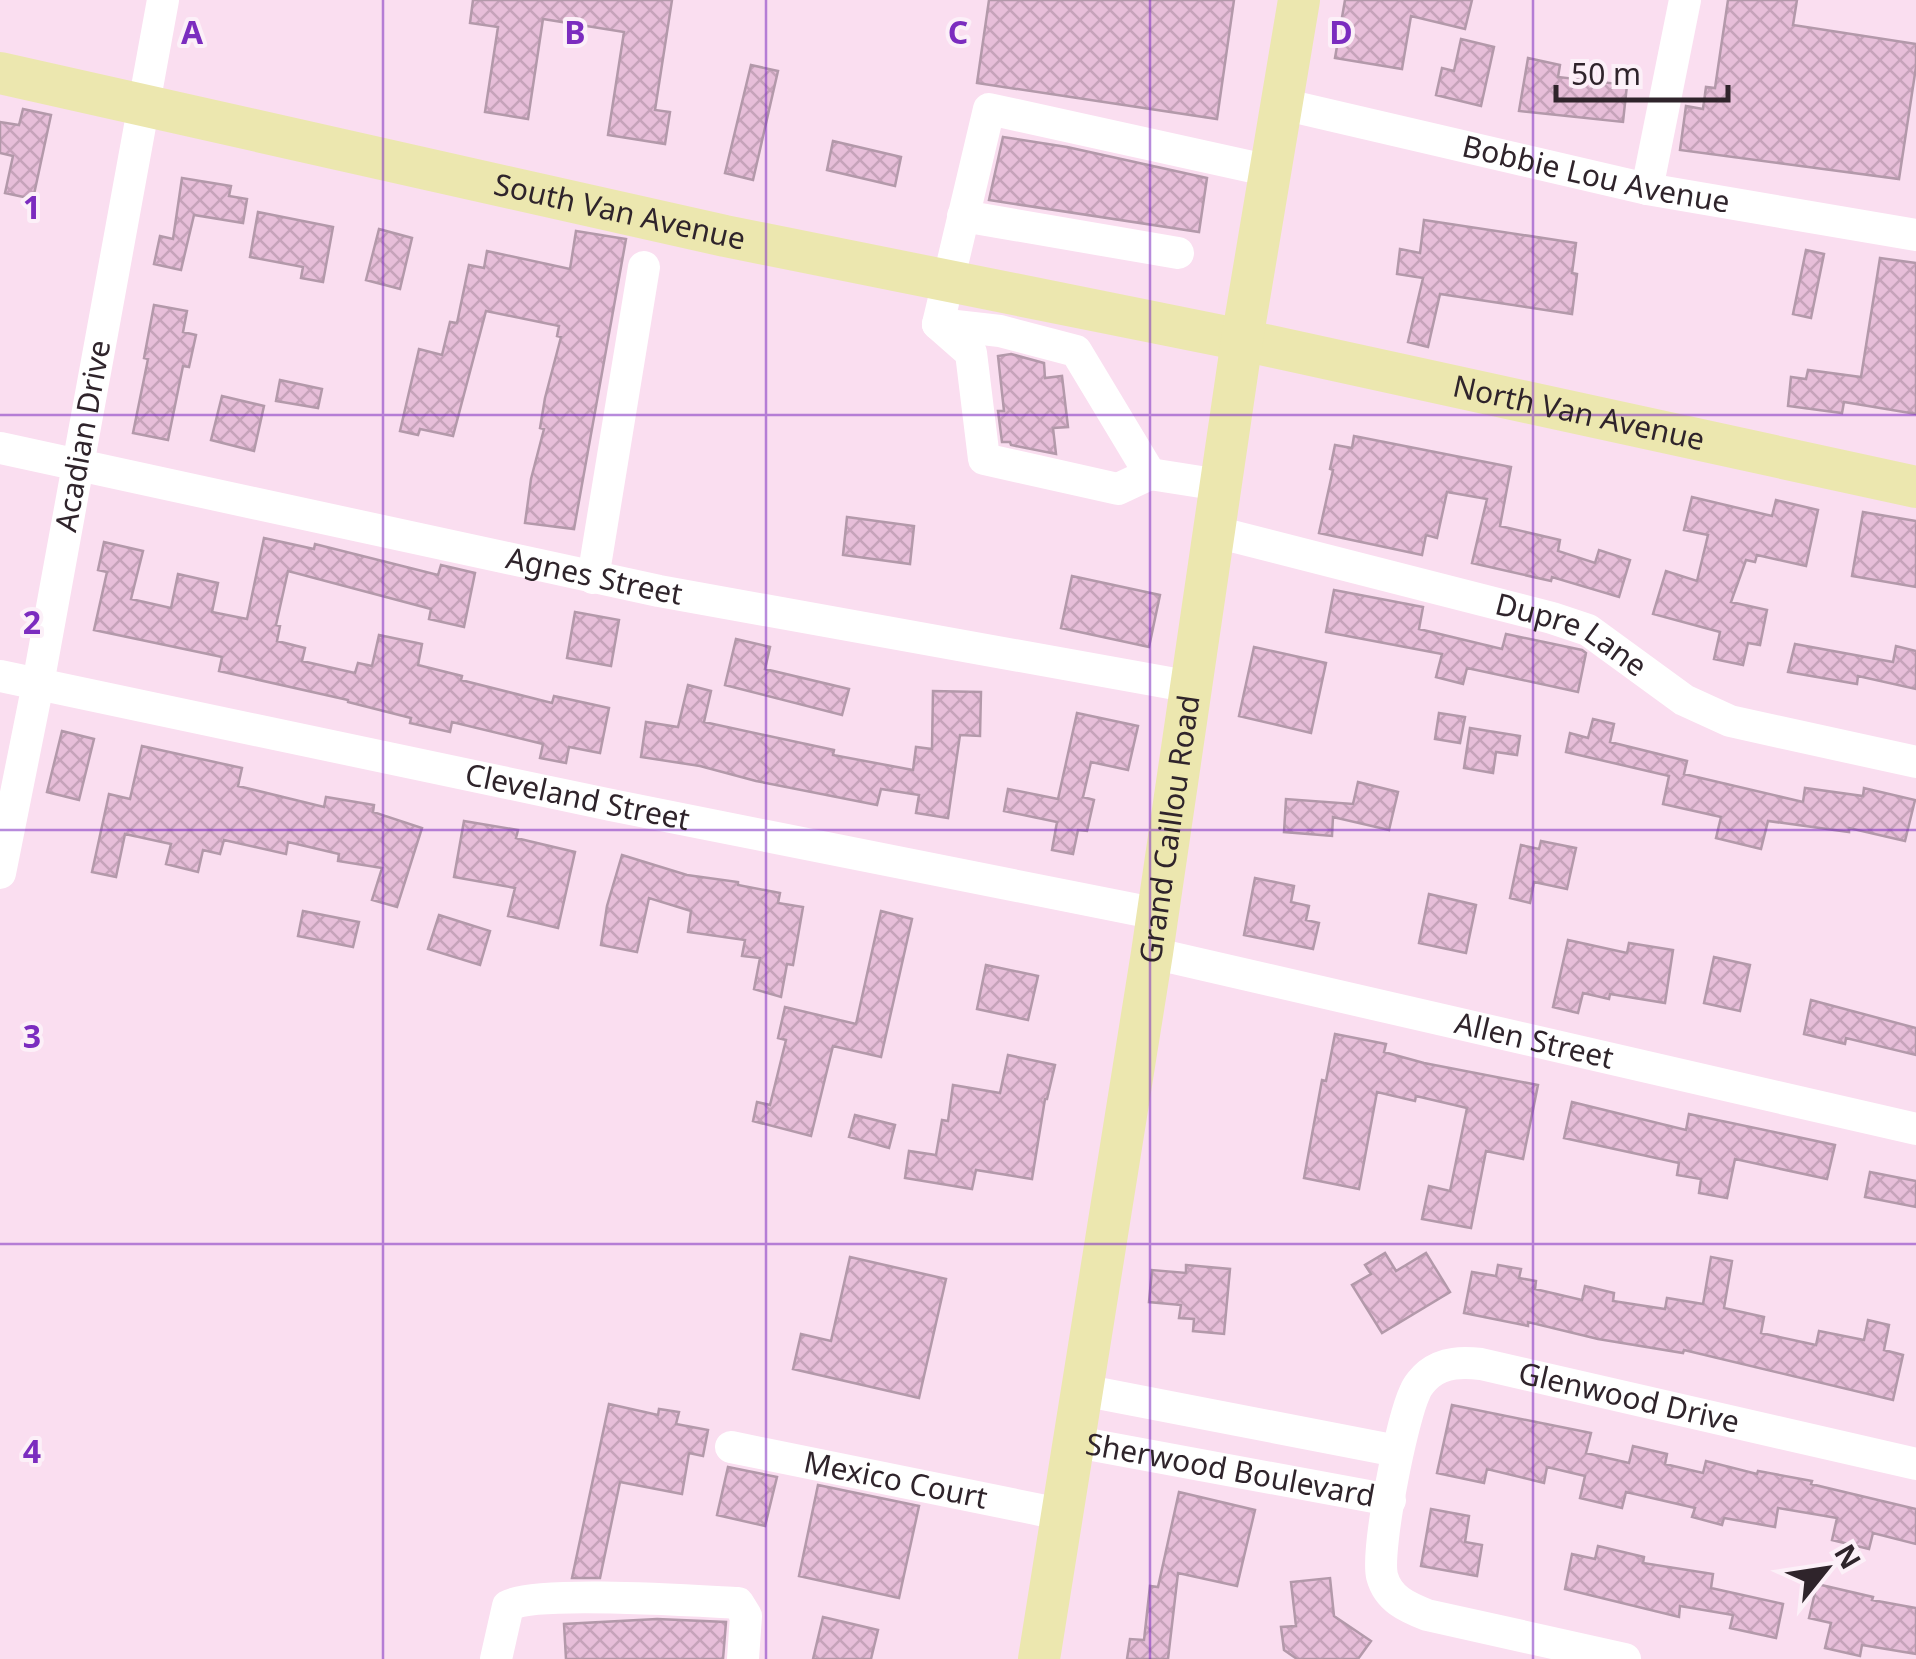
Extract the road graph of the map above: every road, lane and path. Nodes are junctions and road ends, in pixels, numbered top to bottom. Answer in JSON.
{"nodes":[{"id":1,"x":163,"y":0,"type":"edge"},
{"id":2,"x":1300,"y":0,"type":"edge"},
{"id":3,"x":1686,"y":0,"type":"edge"},
{"id":4,"x":0,"y":73,"type":"edge"},
{"id":5,"x":1282,"y":104,"type":"junction"},
{"id":6,"x":144,"y":106,"type":"junction"},
{"id":7,"x":1270,"y":170,"type":"junction"},
{"id":8,"x":1647,"y":188,"type":"junction"},
{"id":9,"x":963,"y":216,"type":"junction"},
{"id":10,"x":1916,"y":235,"type":"edge"},
{"id":11,"x":1178,"y":253,"type":"dead end"},
{"id":12,"x":644,"y":267,"type":"dead end"},
{"id":13,"x":947,"y":280,"type":"junction"},
{"id":14,"x":938,"y":324,"type":"junction"},
{"id":15,"x":1242,"y":340,"type":"junction"},
{"id":16,"x":0,"y":448,"type":"edge"},
{"id":17,"x":78,"y":465,"type":"junction"},
{"id":18,"x":1150,"y":474,"type":"junction"},
{"id":19,"x":1220,"y":485,"type":"junction"},
{"id":20,"x":1916,"y":487,"type":"edge"},
{"id":21,"x":1212,"y":532,"type":"junction"},
{"id":22,"x":593,"y":578,"type":"junction"},
{"id":23,"x":0,"y":676,"type":"edge"},
{"id":24,"x":38,"y":684,"type":"junction"},
{"id":25,"x":1192,"y":688,"type":"junction"},
{"id":26,"x":1916,"y":762,"type":"edge"},
{"id":27,"x":0,"y":872,"type":"edge"},
{"id":28,"x":1155,"y":934,"type":"junction"},
{"id":29,"x":1916,"y":1129,"type":"edge"},
{"id":30,"x":1082,"y":1390,"type":"junction"},
{"id":31,"x":1071,"y":1441,"type":"junction"},
{"id":32,"x":731,"y":1447,"type":"dead end"},
{"id":33,"x":1396,"y":1452,"type":"junction"},
{"id":34,"x":1916,"y":1464,"type":"edge"},
{"id":35,"x":1390,"y":1500,"type":"junction"},
{"id":36,"x":1060,"y":1514,"type":"junction"},
{"id":37,"x":496,"y":1659,"type":"edge"},
{"id":38,"x":743,"y":1659,"type":"edge"},
{"id":39,"x":1038,"y":1659,"type":"edge"},
{"id":40,"x":1625,"y":1659,"type":"edge"}],
"edges":[{"from":1,"to":6,"type":"street","name":"Acadian Drive"},
{"from":2,"to":5,"type":"main road","name":"Grand Caillou Road"},
{"from":3,"to":8,"type":"street"},
{"from":4,"to":6,"type":"main road","name":"South Van Avenue"},
{"from":5,"to":7,"type":"main road","name":"Grand Caillou Road"},
{"from":5,"to":8,"type":"street","name":"Bobbie Lou Avenue"},
{"from":6,"to":13,"type":"main road","name":"South Van Avenue"},
{"from":6,"to":17,"type":"street","name":"Acadian Drive"},
{"from":7,"to":9,"type":"street"},
{"from":7,"to":15,"type":"main road","name":"Grand Caillou Road"},
{"from":8,"to":10,"type":"street","name":"Bobbie Lou Avenue"},
{"from":9,"to":11,"type":"street"},
{"from":9,"to":13,"type":"street"},
{"from":12,"to":22,"type":"street"},
{"from":13,"to":14,"type":"street"},
{"from":13,"to":15,"type":"main road","name":"South Van Avenue"},
{"from":14,"to":18,"type":"street"},
{"from":14,"to":18,"type":"street"},
{"from":15,"to":19,"type":"main road","name":"Grand Caillou Road"},
{"from":15,"to":20,"type":"main road","name":"North Van Avenue"},
{"from":16,"to":17,"type":"street","name":"Agnes Street"},
{"from":17,"to":22,"type":"street","name":"Agnes Street"},
{"from":17,"to":24,"type":"street","name":"Acadian Drive"},
{"from":18,"to":19,"type":"street"},
{"from":19,"to":21,"type":"main road","name":"Grand Caillou Road"},
{"from":21,"to":25,"type":"main road","name":"Grand Caillou Road"},
{"from":21,"to":26,"type":"street","name":"Dupre Lane"},
{"from":22,"to":25,"type":"street","name":"Agnes Street"},
{"from":23,"to":24,"type":"street","name":"Cleveland Street"},
{"from":24,"to":27,"type":"street","name":"Acadian Drive"},
{"from":24,"to":28,"type":"street","name":"Cleveland Street"},
{"from":25,"to":28,"type":"main road","name":"Grand Caillou Road"},
{"from":28,"to":29,"type":"street","name":"Allen Street"},
{"from":28,"to":30,"type":"main road","name":"Grand Caillou Road"},
{"from":30,"to":31,"type":"main road","name":"Grand Caillou Road"},
{"from":30,"to":33,"type":"street","name":"Sherwood Boulevard"},
{"from":31,"to":35,"type":"street","name":"Sherwood Boulevard"},
{"from":31,"to":36,"type":"main road","name":"Grand Caillou Road"},
{"from":32,"to":36,"type":"street","name":"Mexico Court"},
{"from":33,"to":34,"type":"street","name":"Glenwood Drive"},
{"from":33,"to":35,"type":"street","name":"Glenwood Drive"},
{"from":35,"to":40,"type":"street","name":"Glenwood Drive"},
{"from":36,"to":39,"type":"main road","name":"Grand Caillou Road"},
{"from":37,"to":38,"type":"street"}]}
